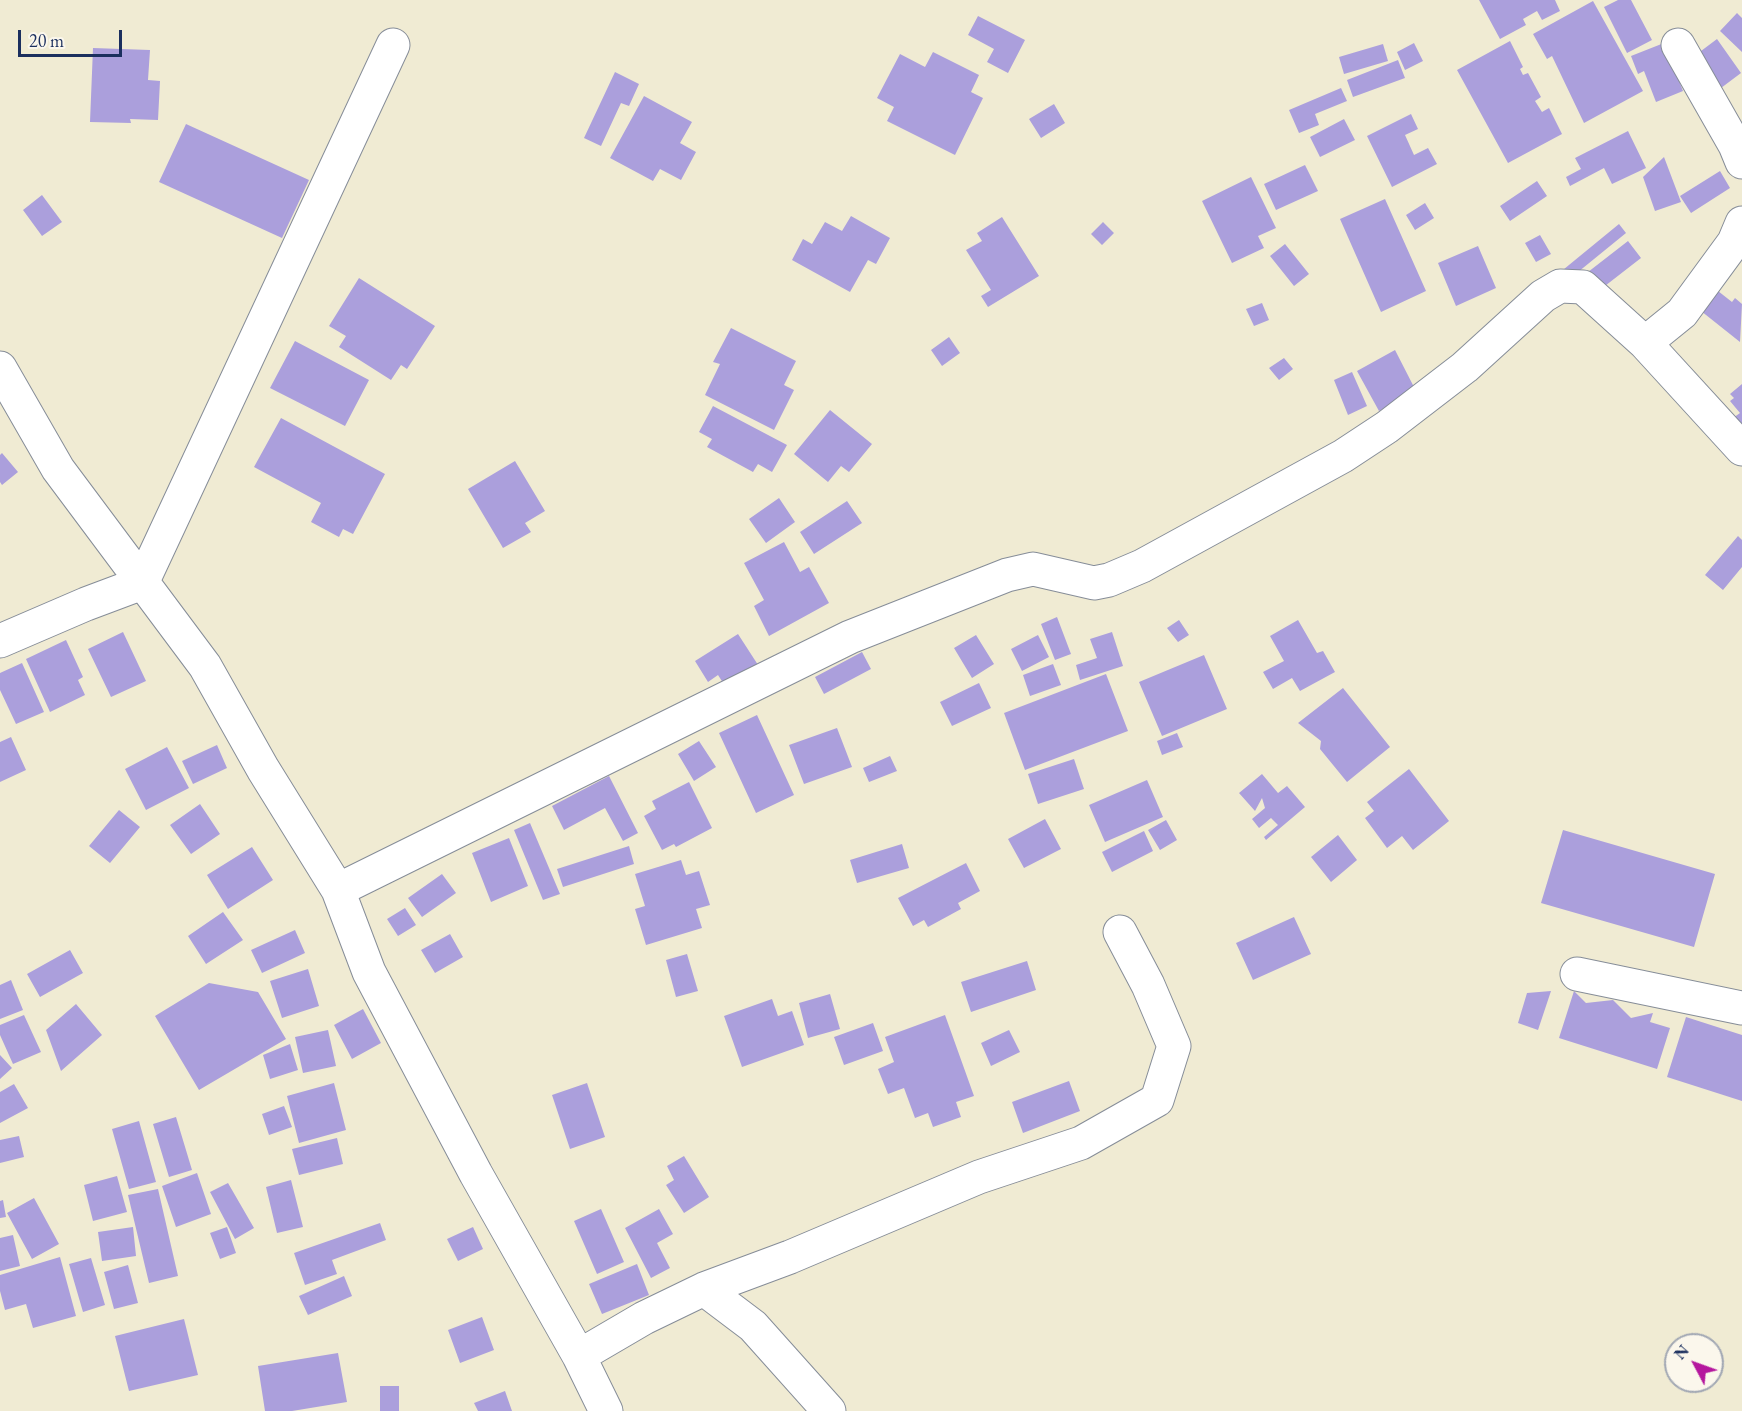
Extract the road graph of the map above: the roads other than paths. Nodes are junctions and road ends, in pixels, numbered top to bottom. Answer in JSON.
{"nodes":[{"id":1,"x":393,"y":45,"type":"dead end"},
{"id":2,"x":1678,"y":45,"type":"dead end"},
{"id":3,"x":1742,"y":162,"type":"edge"},
{"id":4,"x":1742,"y":223,"type":"edge"},
{"id":5,"x":1645,"y":342,"type":"junction"},
{"id":6,"x":0,"y":368,"type":"edge"},
{"id":7,"x":1742,"y":450,"type":"edge"},
{"id":8,"x":142,"y":584,"type":"junction"},
{"id":9,"x":0,"y":641,"type":"edge"},
{"id":10,"x":338,"y":891,"type":"junction"},
{"id":11,"x":1120,"y":932,"type":"dead end"},
{"id":12,"x":1577,"y":974,"type":"dead end"},
{"id":13,"x":1742,"y":1008,"type":"edge"},
{"id":14,"x":705,"y":1289,"type":"junction"},
{"id":15,"x":579,"y":1356,"type":"junction"},
{"id":16,"x":606,"y":1411,"type":"edge"},
{"id":17,"x":829,"y":1411,"type":"edge"}],
"edges":[{"from":1,"to":8,"type":"street"},
{"from":2,"to":3,"type":"street"},
{"from":4,"to":5,"type":"street"},
{"from":5,"to":7,"type":"street"},
{"from":5,"to":10,"type":"street"},
{"from":6,"to":8,"type":"street"},
{"from":8,"to":9,"type":"street"},
{"from":8,"to":10,"type":"street"},
{"from":10,"to":15,"type":"street"},
{"from":11,"to":14,"type":"street"},
{"from":12,"to":13,"type":"street"},
{"from":14,"to":15,"type":"street"},
{"from":14,"to":17,"type":"street"},
{"from":15,"to":16,"type":"street"}]}
